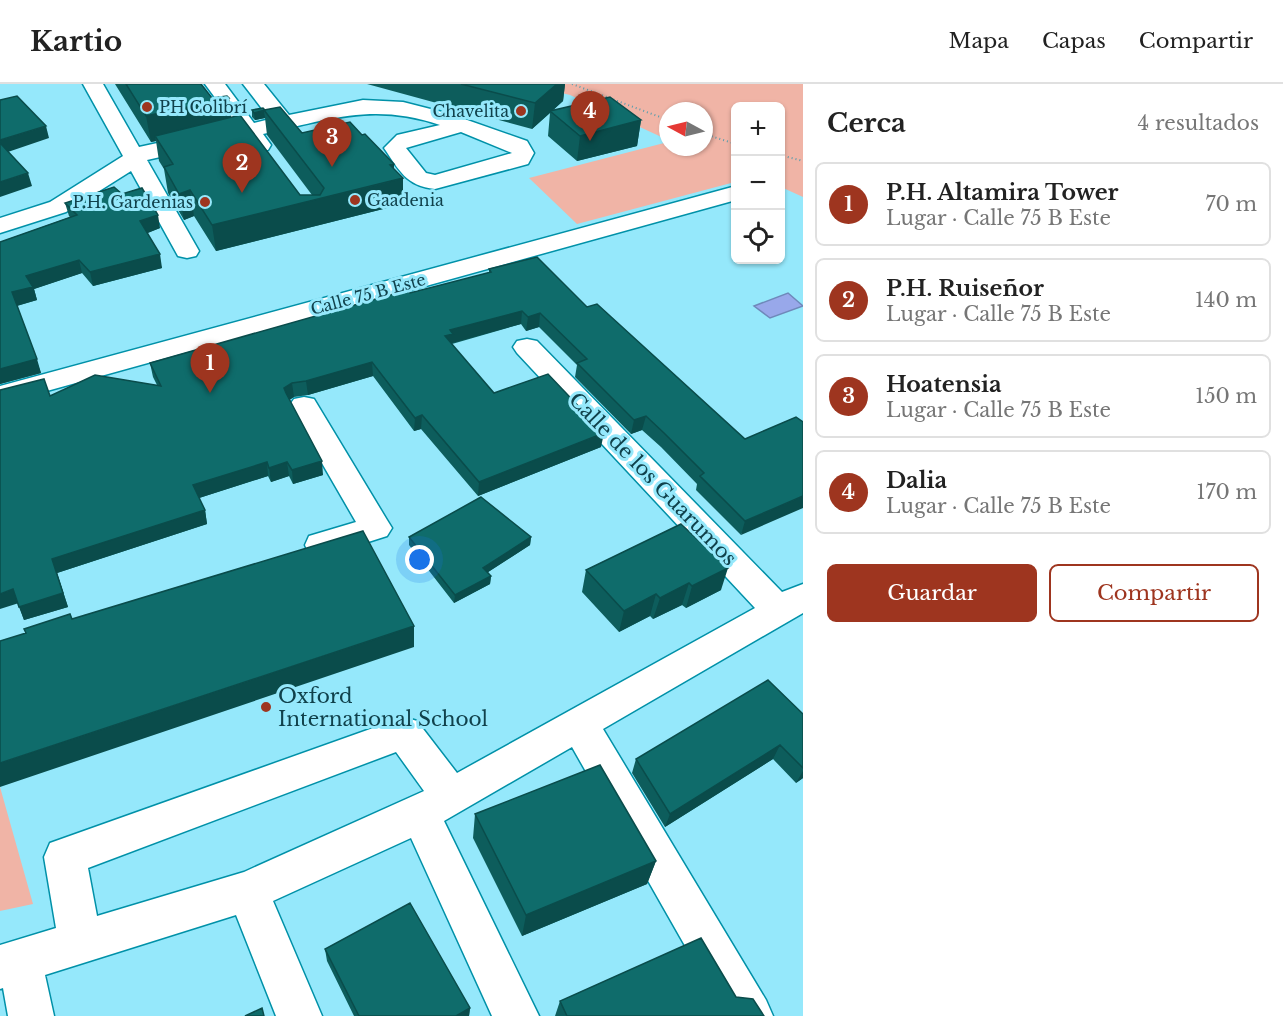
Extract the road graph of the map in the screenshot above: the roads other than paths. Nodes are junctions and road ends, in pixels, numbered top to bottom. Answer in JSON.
{"nodes":[{"id":1,"x":93,"y":84,"type":"edge"},
{"id":2,"x":215,"y":84,"type":"edge"},
{"id":3,"x":253,"y":84,"type":"edge"},
{"id":4,"x":284,"y":123,"type":"junction"},
{"id":5,"x":460,"y":126,"type":"junction"},
{"id":6,"x":249,"y":130,"type":"junction"},
{"id":7,"x":270,"y":158,"type":"edge"},
{"id":8,"x":136,"y":159,"type":"junction"},
{"id":9,"x":731,"y":194,"type":"edge"},
{"id":10,"x":0,"y":226,"type":"edge"},
{"id":11,"x":187,"y":251,"type":"dead end"},
{"id":12,"x":527,"y":348,"type":"dead end"},
{"id":13,"x":0,"y":395,"type":"edge"},
{"id":14,"x":304,"y":406,"type":"dead end"},
{"id":15,"x":298,"y":552,"type":"edge"},
{"id":16,"x":791,"y":604,"type":"edge"},
{"id":17,"x":579,"y":723,"type":"junction"},
{"id":18,"x":436,"y":805,"type":"junction"},
{"id":19,"x":248,"y":891,"type":"junction"},
{"id":20,"x":81,"y":943,"type":"junction"},
{"id":21,"x":10,"y":964,"type":"edge"},
{"id":22,"x":31,"y":1016,"type":"edge"},
{"id":23,"x":300,"y":1016,"type":"edge"},
{"id":24,"x":516,"y":1016,"type":"edge"},
{"id":25,"x":750,"y":1016,"type":"edge"}],
"edges":[{"from":1,"to":8,"type":"street"},
{"from":2,"to":6,"type":"street"},
{"from":3,"to":4,"type":"street"},
{"from":4,"to":5,"type":"street"},
{"from":4,"to":6,"type":"street"},
{"from":5,"to":5,"type":"street"},
{"from":6,"to":7,"type":"street"},
{"from":6,"to":8,"type":"street"},
{"from":8,"to":10,"type":"street"},
{"from":8,"to":11,"type":"street"},
{"from":9,"to":13,"type":"street","name":"Calle 75 B Este"},
{"from":12,"to":16,"type":"street","name":"Calle de los Guarumos"},
{"from":14,"to":15,"type":"street"},
{"from":16,"to":17,"type":"street"},
{"from":17,"to":18,"type":"street"},
{"from":17,"to":25,"type":"street"},
{"from":18,"to":19,"type":"street"},
{"from":18,"to":20,"type":"street"},
{"from":18,"to":24,"type":"street"},
{"from":19,"to":20,"type":"street"},
{"from":19,"to":23,"type":"street"},
{"from":20,"to":21,"type":"street"},
{"from":21,"to":22,"type":"street"}]}
